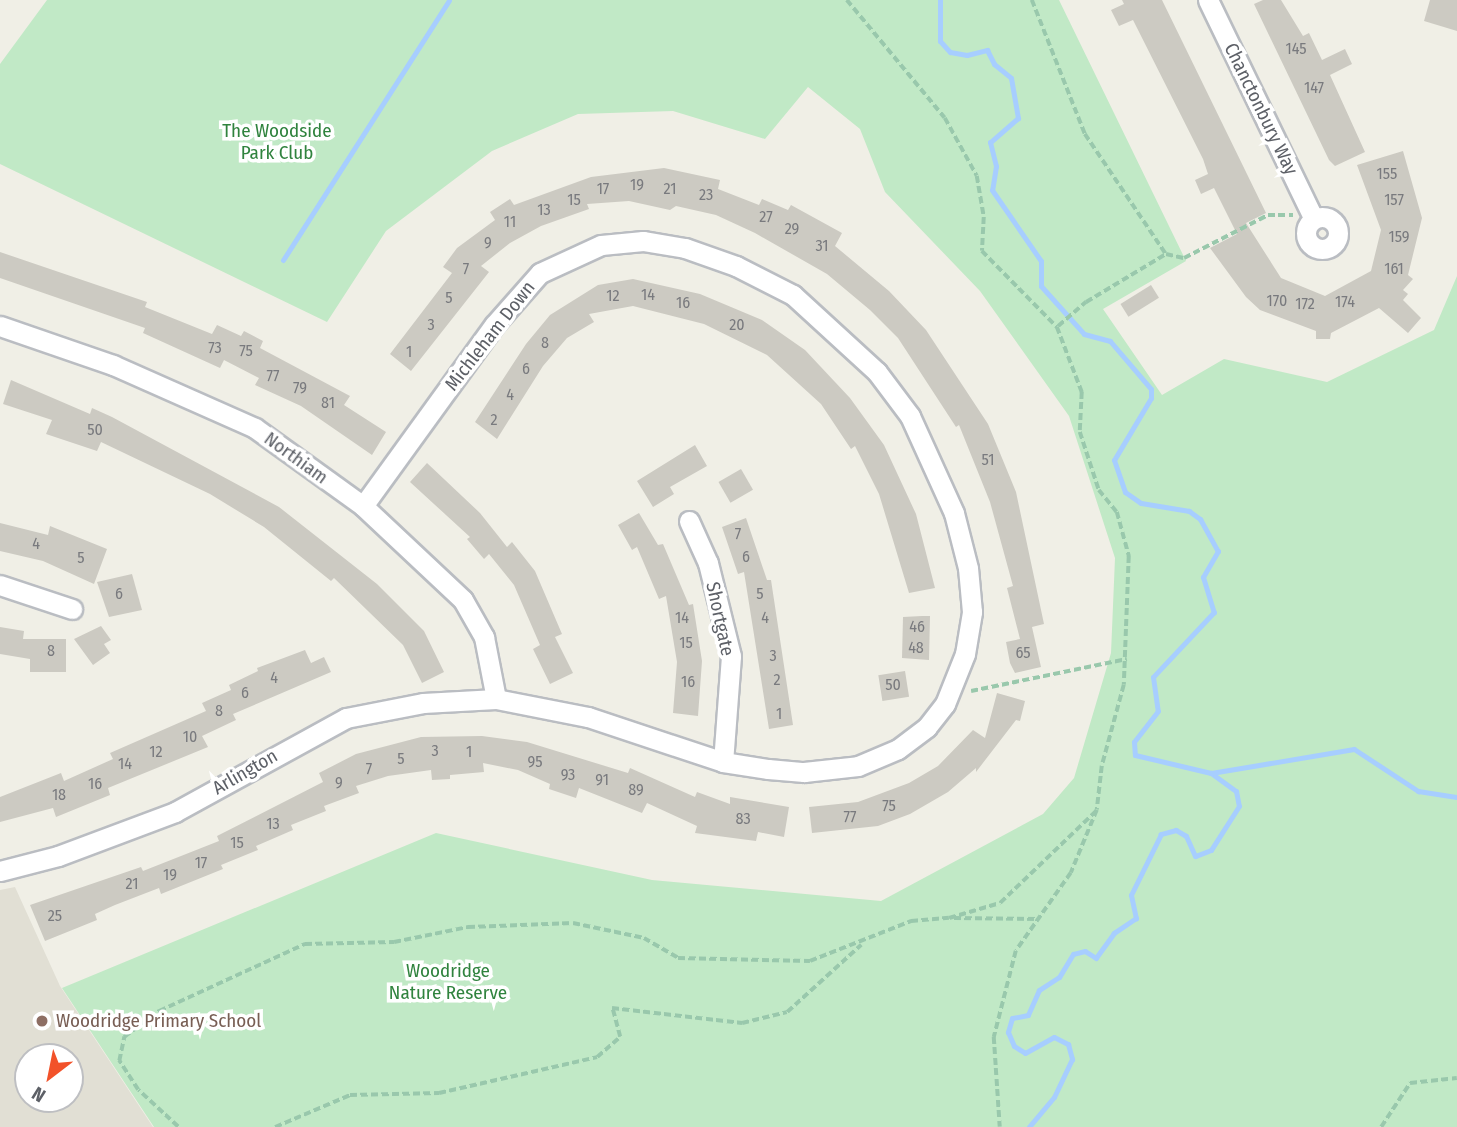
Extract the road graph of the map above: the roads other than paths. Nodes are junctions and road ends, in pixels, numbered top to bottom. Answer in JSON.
{"nodes":[{"id":1,"x":1208,"y":0,"type":"edge"},
{"id":2,"x":1313,"y":217,"type":"road end"},
{"id":3,"x":0,"y":326,"type":"edge"},
{"id":4,"x":363,"y":506,"type":"junction"},
{"id":5,"x":689,"y":522,"type":"dead end"},
{"id":6,"x":0,"y":584,"type":"edge"},
{"id":7,"x":72,"y":609,"type":"dead end"},
{"id":8,"x":496,"y":699,"type":"junction"},
{"id":9,"x":723,"y":762,"type":"junction"},
{"id":10,"x":0,"y":871,"type":"edge"}],
"edges":[{"from":1,"to":2,"type":"street","name":"Chanctonbury Way"},
{"from":3,"to":4,"type":"street","name":"Northiam"},
{"from":4,"to":8,"type":"street","name":"Northiam"},
{"from":4,"to":9,"type":"street","name":"Michleham Down"},
{"from":5,"to":9,"type":"street","name":"Shortgate"},
{"from":6,"to":7,"type":"street"},
{"from":8,"to":9,"type":"street","name":"Michleham Down"},
{"from":8,"to":10,"type":"street","name":"Arlington"}]}
